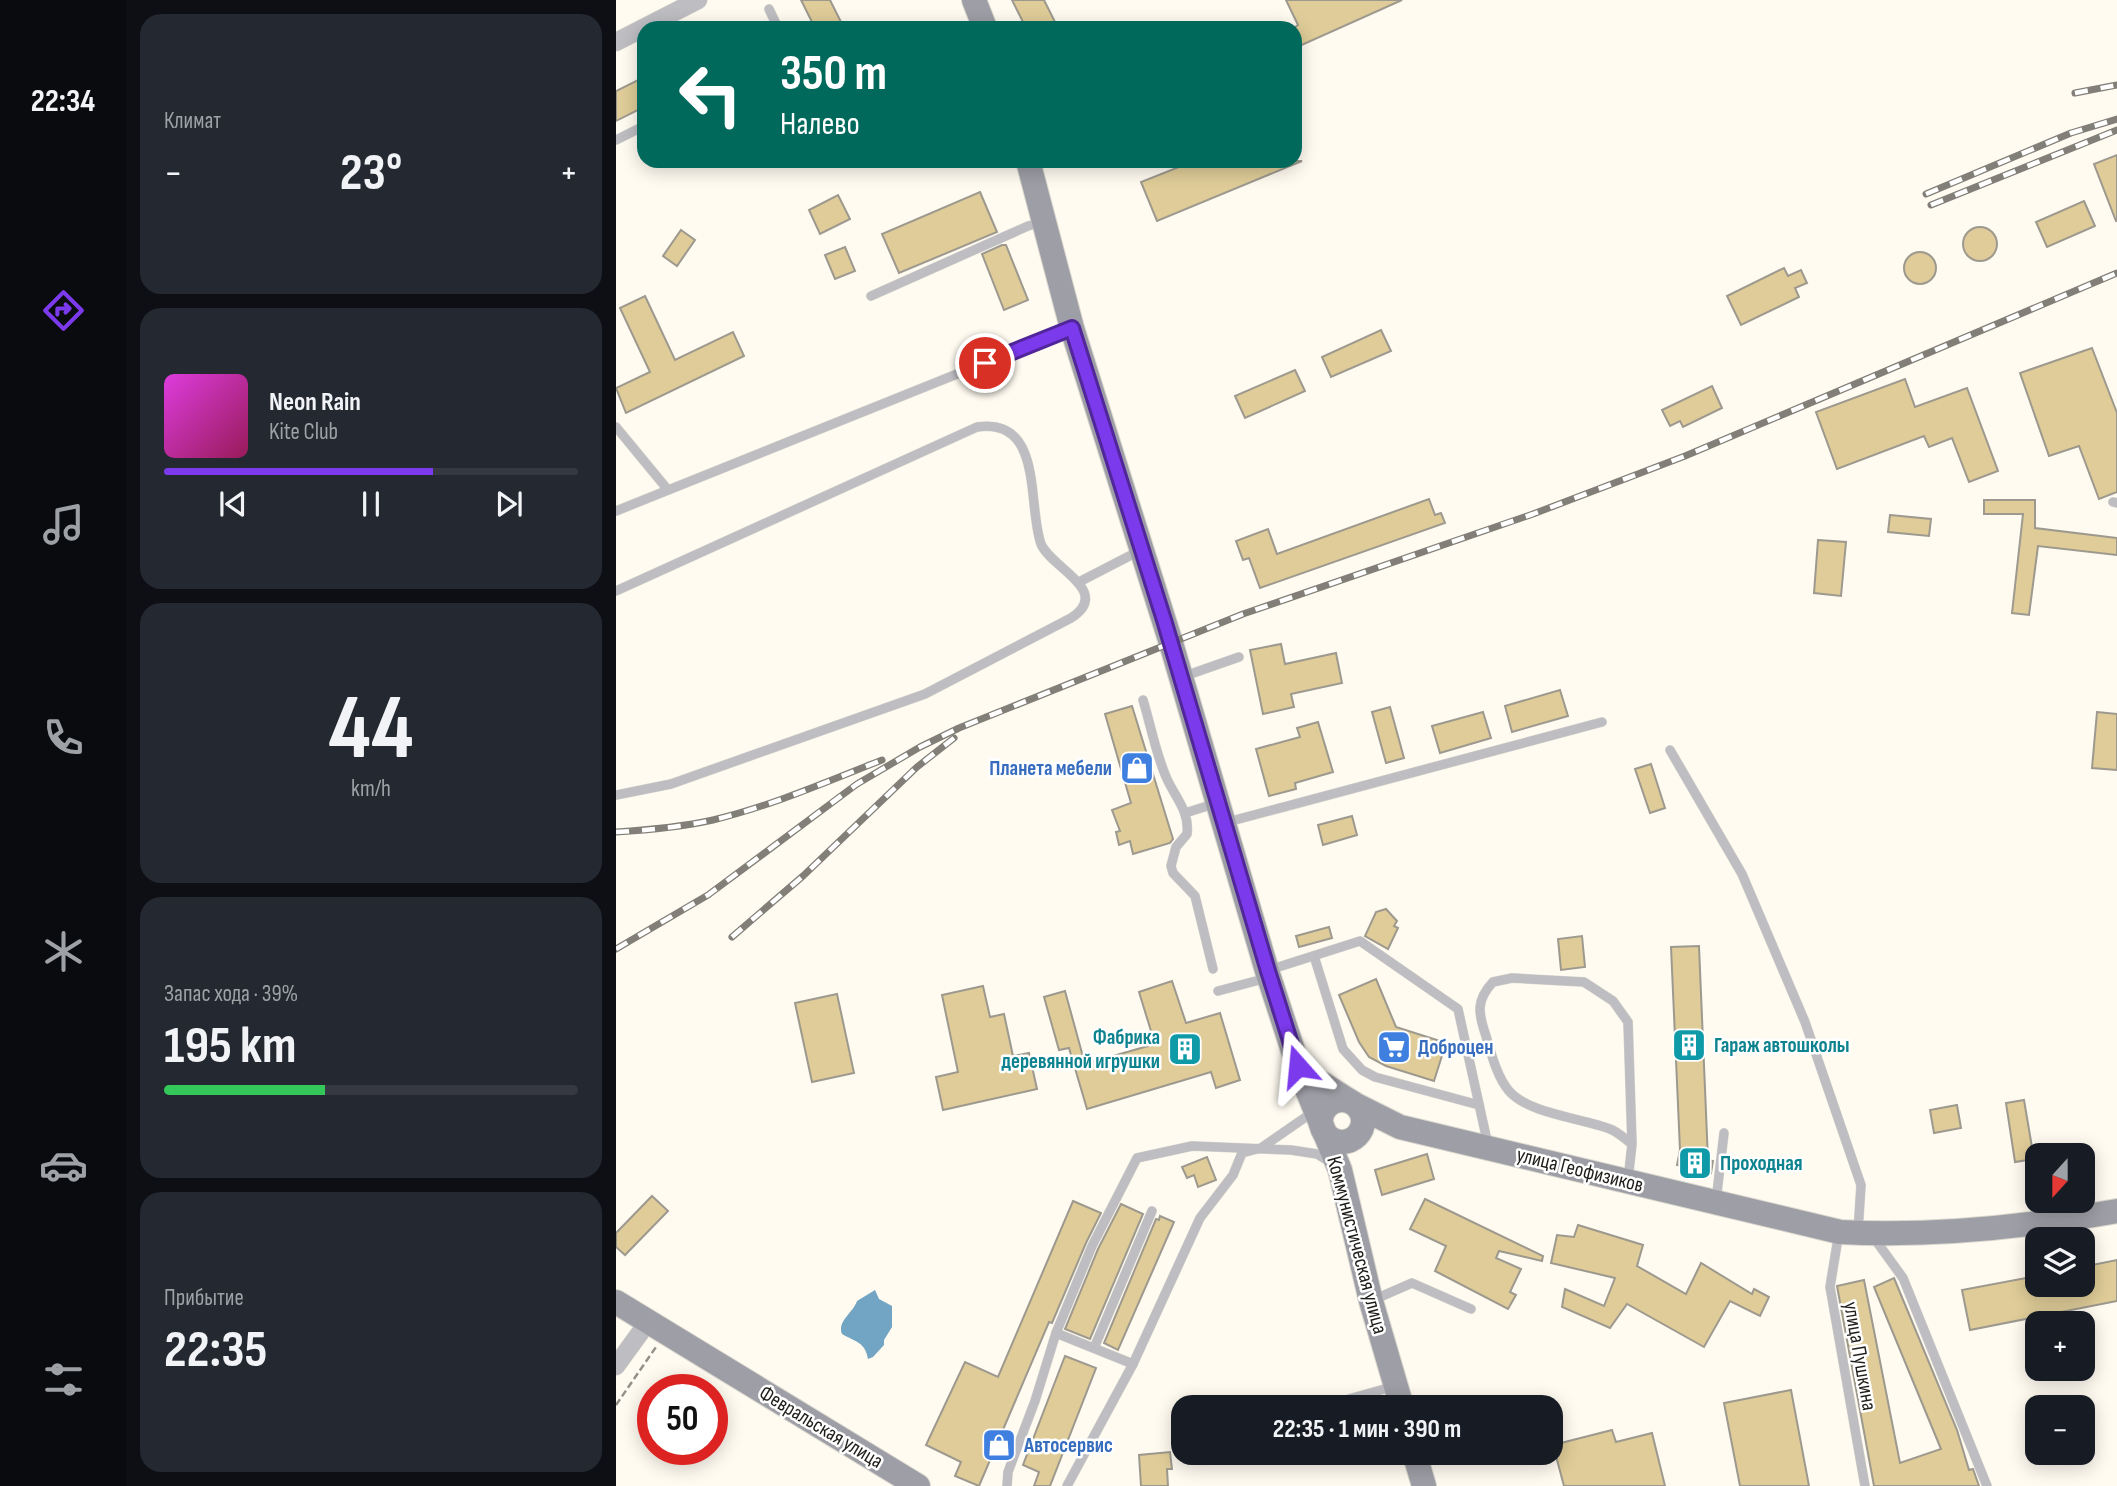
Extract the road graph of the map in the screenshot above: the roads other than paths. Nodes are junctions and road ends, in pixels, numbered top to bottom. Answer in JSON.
{"nodes":[{"id":1,"x":698,"y":0,"type":"edge"},
{"id":2,"x":974,"y":0,"type":"edge"},
{"id":3,"x":769,"y":9,"type":"dead end"},
{"id":4,"x":662,"y":21,"type":"edge"},
{"id":5,"x":775,"y":21,"type":"edge"},
{"id":6,"x":982,"y":21,"type":"edge"},
{"id":7,"x":637,"y":32,"type":"edge"},
{"id":8,"x":616,"y":41,"type":"edge"},
{"id":9,"x":637,"y":130,"type":"edge"},
{"id":10,"x":616,"y":140,"type":"edge"},
{"id":11,"x":1030,"y":168,"type":"edge"},
{"id":12,"x":1044,"y":221,"type":"junction"},
{"id":13,"x":871,"y":296,"type":"dead end"},
{"id":14,"x":1072,"y":328,"type":"junction"},
{"id":15,"x":616,"y":427,"type":"edge"},
{"id":16,"x":668,"y":490,"type":"junction"},
{"id":17,"x":616,"y":511,"type":"edge"},
{"id":18,"x":1142,"y":550,"type":"junction"},
{"id":19,"x":1079,"y":582,"type":"junction"},
{"id":20,"x":616,"y":591,"type":"edge"},
{"id":21,"x":1239,"y":657,"type":"dead end"},
{"id":22,"x":1181,"y":677,"type":"junction"},
{"id":23,"x":1143,"y":700,"type":"dead end"},
{"id":24,"x":1602,"y":722,"type":"dead end"},
{"id":25,"x":1670,"y":750,"type":"dead end"},
{"id":26,"x":616,"y":795,"type":"edge"},
{"id":27,"x":1185,"y":813,"type":"junction"},
{"id":28,"x":1221,"y":813,"type":"junction"},
{"id":29,"x":1314,"y":956,"type":"junction"},
{"id":30,"x":1213,"y":969,"type":"dead end"},
{"id":31,"x":1269,"y":974,"type":"junction"},
{"id":32,"x":1218,"y":990,"type":"dead end"},
{"id":33,"x":1301,"y":1075,"type":"junction"},
{"id":34,"x":1356,"y":1105,"type":"junction"},
{"id":35,"x":1479,"y":1105,"type":"junction"},
{"id":36,"x":1320,"y":1119,"type":"junction"},
{"id":37,"x":1400,"y":1127,"type":"junction"},
{"id":38,"x":1724,"y":1133,"type":"dead end"},
{"id":39,"x":1356,"y":1137,"type":"junction"},
{"id":40,"x":1632,"y":1144,"type":"junction"},
{"id":41,"x":1261,"y":1148,"type":"junction"},
{"id":42,"x":1488,"y":1148,"type":"junction"},
{"id":43,"x":1340,"y":1170,"type":"junction"},
{"id":44,"x":1628,"y":1181,"type":"junction"},
{"id":45,"x":1716,"y":1203,"type":"junction"},
{"id":46,"x":1152,"y":1211,"type":"dead end"},
{"id":47,"x":2117,"y":1212,"type":"edge"},
{"id":48,"x":1856,"y":1233,"type":"junction"},
{"id":49,"x":1371,"y":1301,"type":"junction"},
{"id":50,"x":616,"y":1302,"type":"edge"},
{"id":51,"x":1471,"y":1309,"type":"dead end"},
{"id":52,"x":657,"y":1327,"type":"junction"},
{"id":53,"x":1056,"y":1333,"type":"junction"},
{"id":54,"x":1094,"y":1348,"type":"junction"},
{"id":55,"x":1133,"y":1364,"type":"junction"},
{"id":56,"x":616,"y":1366,"type":"edge"},
{"id":57,"x":1399,"y":1395,"type":"edge"},
{"id":58,"x":1418,"y":1465,"type":"edge"},
{"id":59,"x":918,"y":1486,"type":"edge"},
{"id":60,"x":1007,"y":1486,"type":"edge"},
{"id":61,"x":1067,"y":1486,"type":"edge"},
{"id":62,"x":1424,"y":1486,"type":"edge"},
{"id":63,"x":1865,"y":1486,"type":"edge"},
{"id":64,"x":1987,"y":1486,"type":"edge"}],
"edges":[{"from":1,"to":4,"type":"street"},
{"from":2,"to":6,"type":"main road"},
{"from":3,"to":5,"type":"lane"},
{"from":7,"to":8,"type":"street"},
{"from":9,"to":10,"type":"lane"},
{"from":11,"to":12,"type":"main road","name":"Коммунистическая улица"},
{"from":12,"to":13,"type":"lane"},
{"from":12,"to":14,"type":"main road","name":"Коммунистическая улица"},
{"from":14,"to":16,"type":"lane"},
{"from":14,"to":18,"type":"main road","name":"Коммунистическая улица"},
{"from":15,"to":16,"type":"lane"},
{"from":16,"to":17,"type":"lane"},
{"from":18,"to":19,"type":"lane"},
{"from":18,"to":22,"type":"main road","name":"Коммунистическая улица"},
{"from":19,"to":20,"type":"lane"},
{"from":19,"to":26,"type":"lane"},
{"from":21,"to":22,"type":"lane"},
{"from":22,"to":28,"type":"main road","name":"Коммунистическая улица"},
{"from":23,"to":27,"type":"lane"},
{"from":24,"to":28,"type":"lane"},
{"from":25,"to":48,"type":"lane","name":"улица Пушкина"},
{"from":27,"to":28,"type":"lane"},
{"from":27,"to":30,"type":"lane"},
{"from":28,"to":31,"type":"main road","name":"Коммунистическая улица"},
{"from":29,"to":31,"type":"lane"},
{"from":29,"to":35,"type":"lane"},
{"from":29,"to":35,"type":"lane"},
{"from":31,"to":32,"type":"lane"},
{"from":31,"to":33,"type":"main road","name":"Коммунистическая улица"},
{"from":33,"to":34,"type":"main road","name":"улица Геофизиков"},
{"from":33,"to":36,"type":"main road","name":"Коммунистическая улица"},
{"from":34,"to":36,"type":"main road"},
{"from":34,"to":37,"type":"main road","name":"улица Геофизиков"},
{"from":34,"to":39,"type":"main road"},
{"from":35,"to":42,"type":"lane"},
{"from":36,"to":39,"type":"main road"},
{"from":36,"to":41,"type":"lane"},
{"from":36,"to":43,"type":"main road","name":"Коммунистическая улица"},
{"from":37,"to":39,"type":"main road"},
{"from":37,"to":42,"type":"main road","name":"улица Геофизиков"},
{"from":38,"to":45,"type":"lane"},
{"from":39,"to":43,"type":"main road"},
{"from":40,"to":40,"type":"lane"},
{"from":40,"to":44,"type":"lane"},
{"from":41,"to":43,"type":"lane"},
{"from":41,"to":53,"type":"lane"},
{"from":41,"to":55,"type":"lane"},
{"from":42,"to":44,"type":"main road","name":"улица Геофизиков"},
{"from":43,"to":49,"type":"main road","name":"Коммунистическая улица"},
{"from":44,"to":45,"type":"main road","name":"улица Геофизиков"},
{"from":45,"to":48,"type":"main road","name":"улица Геофизиков"},
{"from":46,"to":54,"type":"lane"},
{"from":47,"to":48,"type":"main road","name":"улица Геофизиков"},
{"from":48,"to":63,"type":"lane","name":"улица Пушкина"},
{"from":48,"to":64,"type":"lane"},
{"from":49,"to":51,"type":"lane"},
{"from":49,"to":57,"type":"main road","name":"Коммунистическая улица"},
{"from":50,"to":52,"type":"main road","name":"Февральская улица"},
{"from":52,"to":56,"type":"street"},
{"from":52,"to":59,"type":"main road","name":"Февральская улица"},
{"from":53,"to":54,"type":"lane"},
{"from":53,"to":60,"type":"lane"},
{"from":54,"to":55,"type":"lane"},
{"from":55,"to":61,"type":"lane"},
{"from":58,"to":62,"type":"main road"}]}
